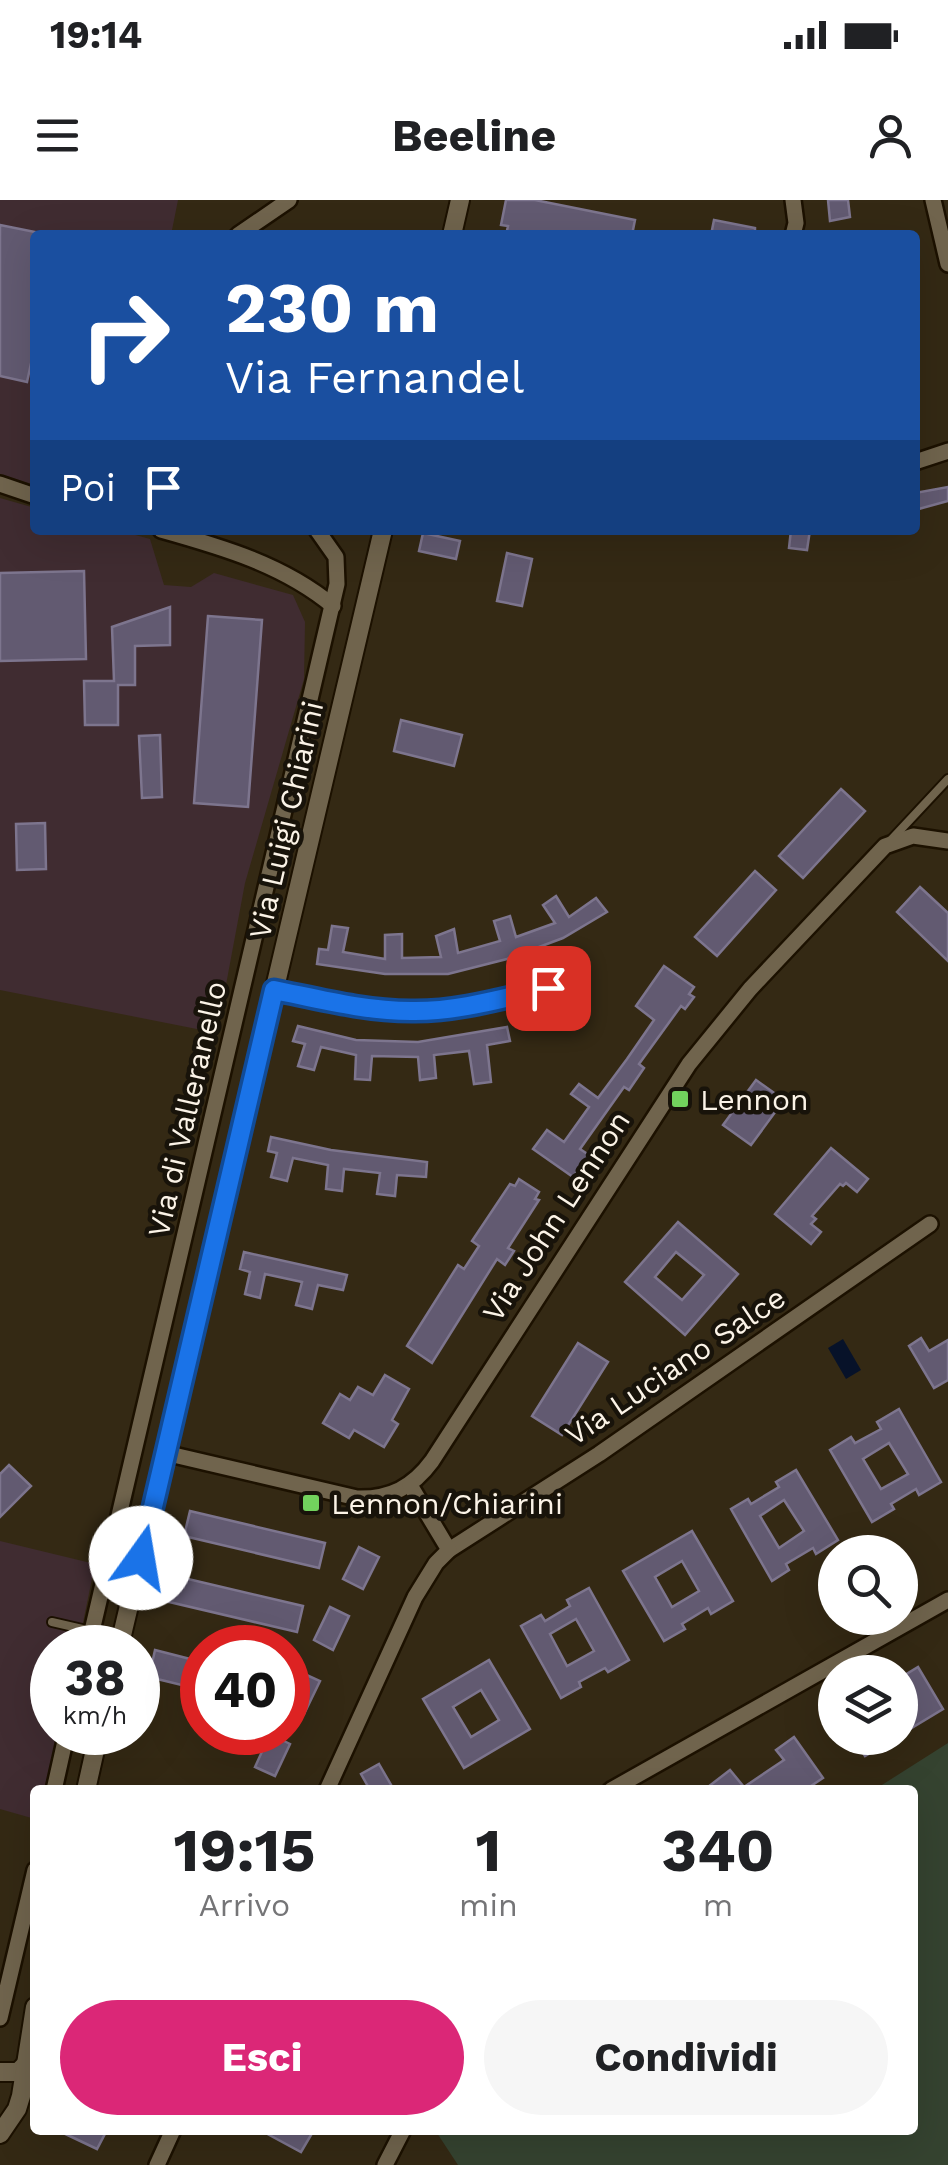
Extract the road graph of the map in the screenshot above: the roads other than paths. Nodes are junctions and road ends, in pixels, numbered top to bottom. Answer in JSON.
{"nodes":[{"id":1,"x":290,"y":200,"type":"edge"},
{"id":2,"x":460,"y":200,"type":"edge"},
{"id":3,"x":793,"y":200,"type":"edge"},
{"id":4,"x":933,"y":200,"type":"edge"},
{"id":5,"x":245,"y":230,"type":"edge"},
{"id":6,"x":453,"y":230,"type":"edge"},
{"id":7,"x":796,"y":230,"type":"edge"},
{"id":8,"x":948,"y":264,"type":"edge"},
{"id":9,"x":948,"y":451,"type":"edge"},
{"id":10,"x":920,"y":460,"type":"edge"},
{"id":11,"x":0,"y":484,"type":"edge"},
{"id":12,"x":30,"y":494,"type":"edge"},
{"id":13,"x":176,"y":535,"type":"edge"},
{"id":14,"x":323,"y":535,"type":"edge"},
{"id":15,"x":382,"y":535,"type":"edge"},
{"id":16,"x":333,"y":606,"type":"junction"},
{"id":17,"x":948,"y":778,"type":"edge"},
{"id":18,"x":948,"y":840,"type":"edge"},
{"id":19,"x":885,"y":846,"type":"junction"},
{"id":20,"x":548,"y":988,"type":"dead end"},
{"id":21,"x":274,"y":990,"type":"junction"},
{"id":22,"x":930,"y":1224,"type":"dead end"},
{"id":23,"x":165,"y":1453,"type":"junction"},
{"id":24,"x":410,"y":1485,"type":"junction"},
{"id":25,"x":449,"y":1550,"type":"junction"},
{"id":26,"x":948,"y":1600,"type":"edge"},
{"id":27,"x":52,"y":1622,"type":"dead end"},
{"id":28,"x":59,"y":1625,"type":"edge"},
{"id":29,"x":93,"y":1625,"type":"edge"},
{"id":30,"x":124,"y":1625,"type":"edge"},
{"id":31,"x":62,"y":1755,"type":"edge"},
{"id":32,"x":94,"y":1755,"type":"edge"},
{"id":33,"x":55,"y":1785,"type":"edge"},
{"id":34,"x":87,"y":1785,"type":"edge"},
{"id":35,"x":329,"y":1785,"type":"edge"},
{"id":36,"x":619,"y":1785,"type":"edge"},
{"id":37,"x":30,"y":1891,"type":"edge"},
{"id":38,"x":0,"y":2018,"type":"edge"},
{"id":39,"x":30,"y":2038,"type":"edge"},
{"id":40,"x":26,"y":2063,"type":"junction"},
{"id":41,"x":0,"y":2072,"type":"edge"},
{"id":42,"x":8,"y":2108,"type":"edge"},
{"id":43,"x":0,"y":2134,"type":"edge"},
{"id":44,"x":170,"y":2135,"type":"edge"},
{"id":45,"x":400,"y":2135,"type":"edge"},
{"id":46,"x":157,"y":2165,"type":"edge"},
{"id":47,"x":385,"y":2165,"type":"edge"}],
"edges":[{"from":1,"to":5,"type":"street"},
{"from":2,"to":6,"type":"street"},
{"from":3,"to":7,"type":"street"},
{"from":4,"to":8,"type":"street"},
{"from":9,"to":10,"type":"street"},
{"from":11,"to":12,"type":"street"},
{"from":13,"to":16,"type":"street"},
{"from":14,"to":16,"type":"street","name":"Via di Valleranello"},
{"from":15,"to":21,"type":"street","name":"Via Luigi Chiarini"},
{"from":16,"to":29,"type":"street","name":"Via di Valleranello"},
{"from":17,"to":19,"type":"lane"},
{"from":18,"to":19,"type":"street"},
{"from":19,"to":24,"type":"street","name":"Via John Lennon"},
{"from":20,"to":21,"type":"street"},
{"from":21,"to":23,"type":"street","name":"Via Luigi Chiarini"},
{"from":22,"to":25,"type":"street","name":"Via Luciano Salce"},
{"from":23,"to":24,"type":"street"},
{"from":23,"to":30,"type":"street","name":"Via Luigi Chiarini"},
{"from":24,"to":25,"type":"street"},
{"from":25,"to":35,"type":"street"},
{"from":26,"to":36,"type":"street"},
{"from":27,"to":28,"type":"lane"},
{"from":31,"to":33,"type":"street"},
{"from":32,"to":34,"type":"street"},
{"from":37,"to":38,"type":"street"},
{"from":39,"to":40,"type":"street"},
{"from":40,"to":41,"type":"street"},
{"from":40,"to":42,"type":"street"},
{"from":42,"to":43,"type":"street"},
{"from":44,"to":46,"type":"street"},
{"from":45,"to":47,"type":"street"}]}
